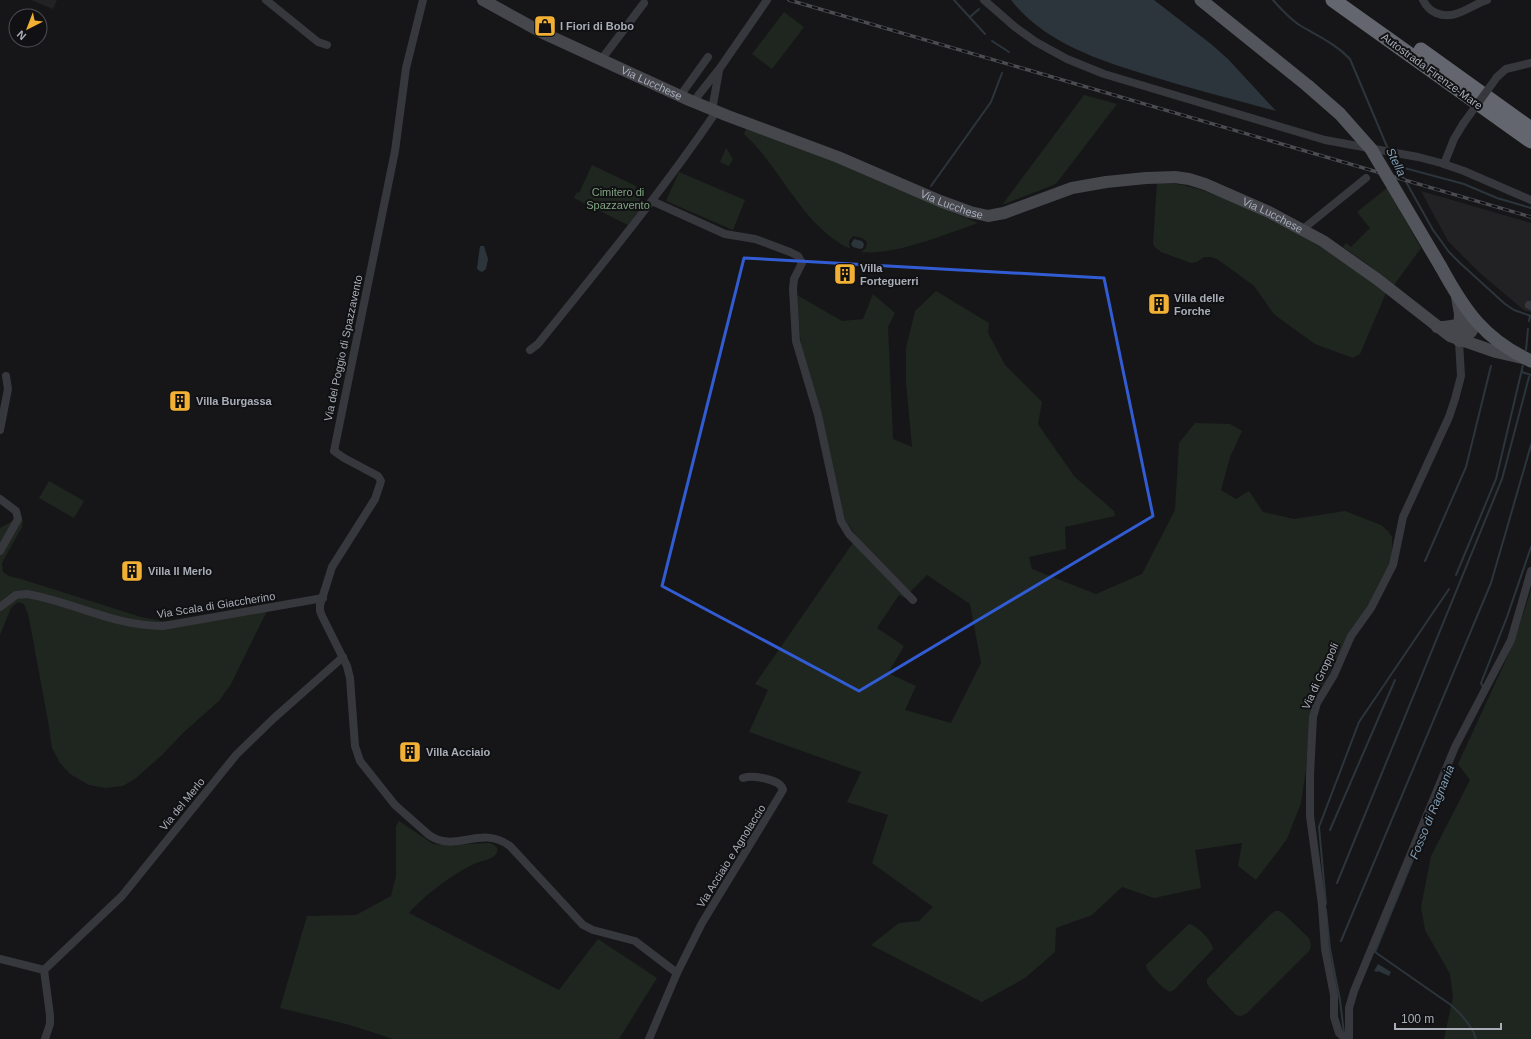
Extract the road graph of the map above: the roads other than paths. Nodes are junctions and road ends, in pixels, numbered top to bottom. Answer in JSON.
{"nodes":[{"id":1,"x":266,"y":0,"type":"edge"},
{"id":2,"x":423,"y":0,"type":"edge"},
{"id":3,"x":483,"y":0,"type":"edge"},
{"id":4,"x":767,"y":0,"type":"edge"},
{"id":5,"x":984,"y":0,"type":"edge"},
{"id":6,"x":1201,"y":0,"type":"edge"},
{"id":7,"x":1333,"y":0,"type":"edge"},
{"id":8,"x":1350,"y":0,"type":"edge"},
{"id":9,"x":1423,"y":0,"type":"edge"},
{"id":10,"x":1487,"y":0,"type":"edge"},
{"id":11,"x":644,"y":3,"type":"dead end"},
{"id":12,"x":327,"y":45,"type":"dead end"},
{"id":13,"x":708,"y":57,"type":"dead end"},
{"id":14,"x":601,"y":60,"type":"junction"},
{"id":15,"x":1531,"y":63,"type":"edge"},
{"id":16,"x":720,"y":68,"type":"junction"},
{"id":17,"x":680,"y":96,"type":"junction"},
{"id":18,"x":693,"y":102,"type":"junction"},
{"id":19,"x":714,"y":111,"type":"junction"},
{"id":20,"x":1531,"y":128,"type":"edge"},
{"id":21,"x":1531,"y":141,"type":"edge"},
{"id":22,"x":1444,"y":164,"type":"junction"},
{"id":23,"x":1366,"y":178,"type":"dead end"},
{"id":24,"x":1531,"y":200,"type":"edge"},
{"id":25,"x":652,"y":201,"type":"junction"},
{"id":26,"x":1303,"y":229,"type":"junction"},
{"id":27,"x":1458,"y":297,"type":"junction"},
{"id":28,"x":1477,"y":322,"type":"junction"},
{"id":29,"x":1459,"y":324,"type":"junction"},
{"id":30,"x":1437,"y":327,"type":"junction"},
{"id":31,"x":1459,"y":341,"type":"junction"},
{"id":32,"x":530,"y":350,"type":"dead end"},
{"id":33,"x":1529,"y":360,"type":"edge"},
{"id":34,"x":6,"y":376,"type":"dead end"},
{"id":35,"x":0,"y":430,"type":"edge"},
{"id":36,"x":0,"y":499,"type":"edge"},
{"id":37,"x":0,"y":551,"type":"edge"},
{"id":38,"x":1531,"y":571,"type":"edge"},
{"id":39,"x":322,"y":598,"type":"junction"},
{"id":40,"x":913,"y":600,"type":"dead end"},
{"id":41,"x":0,"y":607,"type":"edge"},
{"id":42,"x":343,"y":658,"type":"junction"},
{"id":43,"x":743,"y":778,"type":"dead end"},
{"id":44,"x":0,"y":959,"type":"edge"},
{"id":45,"x":44,"y":970,"type":"junction"},
{"id":46,"x":677,"y":973,"type":"junction"},
{"id":47,"x":45,"y":1039,"type":"edge"},
{"id":48,"x":649,"y":1039,"type":"edge"},
{"id":49,"x":1346,"y":1039,"type":"edge"},
{"id":50,"x":1349,"y":1039,"type":"edge"}],
"edges":[{"from":1,"to":12,"type":"street"},
{"from":2,"to":39,"type":"street","name":"Via del Poggio di Spazzavento"},
{"from":3,"to":14,"type":"street","name":"Via Lucchese"},
{"from":4,"to":16,"type":"street"},
{"from":5,"to":22,"type":"street"},
{"from":6,"to":27,"type":"main road","bridge":true},
{"from":7,"to":21,"type":"highway","name":"Autostrada Firenze-Mare"},
{"from":8,"to":20,"type":"highway","name":"Autostrada Firenze-Mare"},
{"from":9,"to":10,"type":"street"},
{"from":11,"to":14,"type":"street"},
{"from":13,"to":17,"type":"street"},
{"from":14,"to":17,"type":"street","name":"Via Lucchese"},
{"from":15,"to":22,"type":"street","bridge":true},
{"from":16,"to":18,"type":"street"},
{"from":16,"to":19,"type":"street"},
{"from":17,"to":18,"type":"street","name":"Via Lucchese"},
{"from":18,"to":19,"type":"street","name":"Via Lucchese"},
{"from":19,"to":25,"type":"street"},
{"from":19,"to":26,"type":"street","name":"Via Lucchese"},
{"from":22,"to":24,"type":"street"},
{"from":23,"to":26,"type":"street"},
{"from":25,"to":32,"type":"street"},
{"from":25,"to":40,"type":"street"},
{"from":26,"to":30,"type":"street","name":"Via Lucchese"},
{"from":27,"to":28,"type":"main road"},
{"from":27,"to":29,"type":"street"},
{"from":28,"to":29,"type":"street"},
{"from":28,"to":31,"type":"street"},
{"from":28,"to":33,"type":"main road"},
{"from":29,"to":30,"type":"street"},
{"from":29,"to":31,"type":"street"},
{"from":30,"to":31,"type":"street","name":"Via Lucchese"},
{"from":31,"to":33,"type":"street","name":"Via Lucchese"},
{"from":31,"to":49,"type":"street","name":"Via di Groppoli"},
{"from":34,"to":35,"type":"street"},
{"from":36,"to":37,"type":"street"},
{"from":38,"to":50,"type":"street"},
{"from":39,"to":41,"type":"street","name":"Via Scala di Giaccherino"},
{"from":39,"to":42,"type":"street","name":"Via del Poggio di Spazzavento"},
{"from":42,"to":45,"type":"street","name":"Via del Merlo"},
{"from":42,"to":46,"type":"street"},
{"from":43,"to":46,"type":"street","name":"Via Acciaio e Agnolaccio"},
{"from":44,"to":45,"type":"street"},
{"from":45,"to":47,"type":"street"},
{"from":46,"to":48,"type":"street","name":"Via Acciaio e Agnolaccio"}]}
